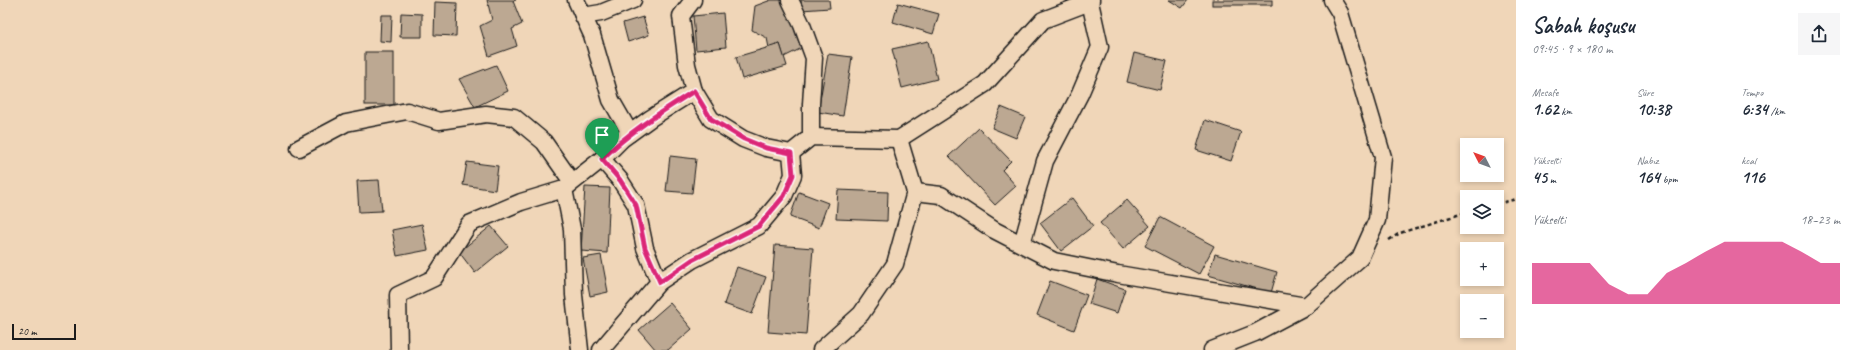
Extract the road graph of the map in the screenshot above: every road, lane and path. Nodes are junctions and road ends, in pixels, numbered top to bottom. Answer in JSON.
{"nodes":[{"id":1,"x":576,"y":0,"type":"edge"},
{"id":2,"x":633,"y":0,"type":"edge"},
{"id":3,"x":694,"y":0,"type":"edge"},
{"id":4,"x":790,"y":0,"type":"edge"},
{"id":5,"x":1332,"y":0,"type":"edge"},
{"id":6,"x":1091,"y":1,"type":"edge"},
{"id":7,"x":584,"y":16,"type":"junction"},
{"id":8,"x":694,"y":91,"type":"junction"},
{"id":9,"x":630,"y":133,"type":"junction"},
{"id":10,"x":811,"y":137,"type":"junction"},
{"id":11,"x":899,"y":139,"type":"junction"},
{"id":12,"x":299,"y":148,"type":"dead end"},
{"id":13,"x":791,"y":153,"type":"junction"},
{"id":14,"x":602,"y":159,"type":"junction"},
{"id":15,"x":568,"y":186,"type":"junction"},
{"id":16,"x":915,"y":192,"type":"junction"},
{"id":17,"x":1516,"y":199,"type":"edge"},
{"id":18,"x":1504,"y":202,"type":"edge"},
{"id":19,"x":1460,"y":214,"type":"edge"},
{"id":20,"x":1387,"y":241,"type":"dead end"},
{"id":21,"x":1022,"y":244,"type":"junction"},
{"id":22,"x":660,"y":282,"type":"junction"},
{"id":23,"x":1306,"y":306,"type":"junction"},
{"id":24,"x":399,"y":350,"type":"edge"},
{"id":25,"x":580,"y":350,"type":"edge"},
{"id":26,"x":600,"y":350,"type":"edge"},
{"id":27,"x":821,"y":350,"type":"edge"},
{"id":28,"x":1212,"y":350,"type":"edge"}],
"edges":[{"from":1,"to":7,"type":"street"},
{"from":2,"to":7,"type":"street"},
{"from":3,"to":8,"type":"street"},
{"from":4,"to":10,"type":"street"},
{"from":5,"to":23,"type":"street"},
{"from":6,"to":11,"type":"street"},
{"from":6,"to":21,"type":"street"},
{"from":7,"to":9,"type":"street"},
{"from":8,"to":9,"type":"street"},
{"from":8,"to":13,"type":"street"},
{"from":9,"to":14,"type":"street"},
{"from":10,"to":11,"type":"street"},
{"from":10,"to":13,"type":"street"},
{"from":11,"to":16,"type":"street"},
{"from":12,"to":15,"type":"street"},
{"from":13,"to":22,"type":"street"},
{"from":14,"to":15,"type":"street"},
{"from":14,"to":22,"type":"street"},
{"from":15,"to":24,"type":"street"},
{"from":15,"to":25,"type":"street"},
{"from":16,"to":21,"type":"street"},
{"from":16,"to":27,"type":"street"},
{"from":17,"to":18,"type":"path"},
{"from":19,"to":20,"type":"path"},
{"from":21,"to":23,"type":"street"},
{"from":22,"to":26,"type":"street"},
{"from":23,"to":28,"type":"street"}]}
